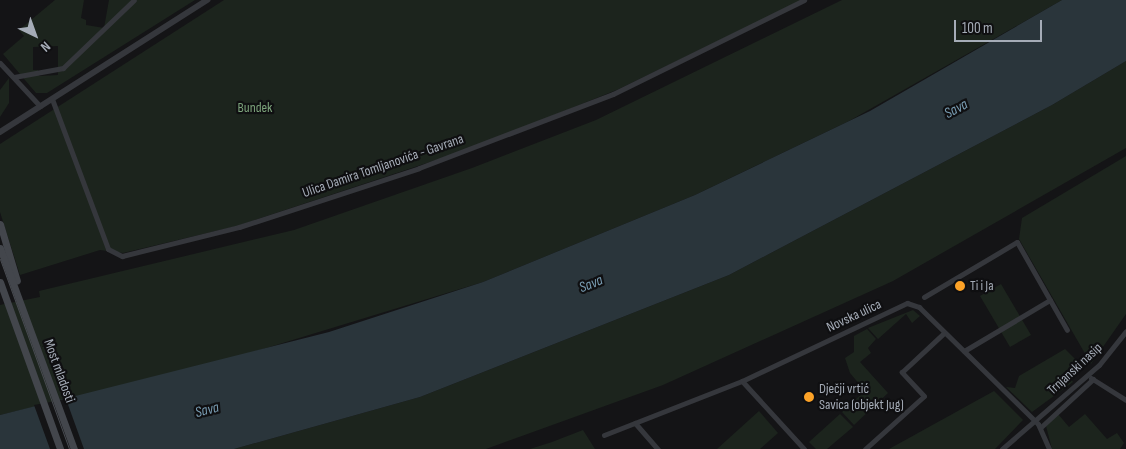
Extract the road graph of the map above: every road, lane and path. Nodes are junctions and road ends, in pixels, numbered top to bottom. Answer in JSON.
{"nodes":[{"id":1,"x":134,"y":0,"type":"edge"},
{"id":2,"x":207,"y":0,"type":"edge"},
{"id":3,"x":804,"y":0,"type":"edge"},
{"id":4,"x":0,"y":63,"type":"edge"},
{"id":5,"x":14,"y":77,"type":"junction"},
{"id":6,"x":52,"y":99,"type":"junction"},
{"id":7,"x":40,"y":106,"type":"junction"},
{"id":8,"x":0,"y":132,"type":"edge"},
{"id":9,"x":0,"y":224,"type":"edge"},
{"id":10,"x":0,"y":248,"type":"edge"},
{"id":11,"x":15,"y":282,"type":"junction"},
{"id":12,"x":0,"y":286,"type":"edge"},
{"id":13,"x":924,"y":297,"type":"dead end"},
{"id":14,"x":1050,"y":300,"type":"junction"},
{"id":15,"x":1067,"y":330,"type":"dead end"},
{"id":16,"x":1126,"y":331,"type":"edge"},
{"id":17,"x":944,"y":333,"type":"junction"},
{"id":18,"x":964,"y":352,"type":"junction"},
{"id":19,"x":1086,"y":376,"type":"junction"},
{"id":20,"x":1093,"y":378,"type":"junction"},
{"id":21,"x":742,"y":381,"type":"junction"},
{"id":22,"x":1126,"y":400,"type":"edge"},
{"id":23,"x":1035,"y":421,"type":"junction"},
{"id":24,"x":635,"y":424,"type":"junction"},
{"id":25,"x":1041,"y":427,"type":"junction"},
{"id":26,"x":604,"y":435,"type":"dead end"},
{"id":27,"x":60,"y":449,"type":"edge"},
{"id":28,"x":74,"y":449,"type":"edge"},
{"id":29,"x":658,"y":449,"type":"edge"},
{"id":30,"x":804,"y":449,"type":"edge"},
{"id":31,"x":865,"y":449,"type":"edge"},
{"id":32,"x":1002,"y":449,"type":"edge"},
{"id":33,"x":1049,"y":449,"type":"edge"}],
"edges":[{"from":1,"to":5,"type":"street"},
{"from":2,"to":6,"type":"street"},
{"from":3,"to":6,"type":"street","name":"Ulica Damira Tomljanovića - Gavrana"},
{"from":4,"to":5,"type":"street"},
{"from":5,"to":7,"type":"street"},
{"from":6,"to":7,"type":"street"},
{"from":7,"to":8,"type":"street"},
{"from":9,"to":11,"type":"main road"},
{"from":10,"to":11,"type":"main road"},
{"from":11,"to":28,"type":"main road","name":"Most mladosti"},
{"from":12,"to":27,"type":"main road","name":"Most mladosti"},
{"from":13,"to":14,"type":"street"},
{"from":14,"to":15,"type":"street"},
{"from":14,"to":18,"type":"street"},
{"from":16,"to":19,"type":"street","name":"Trnjanski nasip"},
{"from":17,"to":18,"type":"street","name":"Novska ulica"},
{"from":17,"to":21,"type":"street","name":"Novska ulica"},
{"from":17,"to":31,"type":"street"},
{"from":18,"to":23,"type":"street","name":"Novska ulica"},
{"from":19,"to":20,"type":"street"},
{"from":19,"to":23,"type":"street","name":"Trnjanski nasip"},
{"from":20,"to":22,"type":"street"},
{"from":20,"to":25,"type":"street","name":"Trnjanski nasip"},
{"from":21,"to":24,"type":"street","name":"Novska ulica"},
{"from":21,"to":30,"type":"street"},
{"from":23,"to":25,"type":"street"},
{"from":23,"to":32,"type":"street","name":"Trnjanski nasip"},
{"from":24,"to":26,"type":"street","name":"Novska ulica"},
{"from":24,"to":29,"type":"street"},
{"from":25,"to":33,"type":"street"}]}
